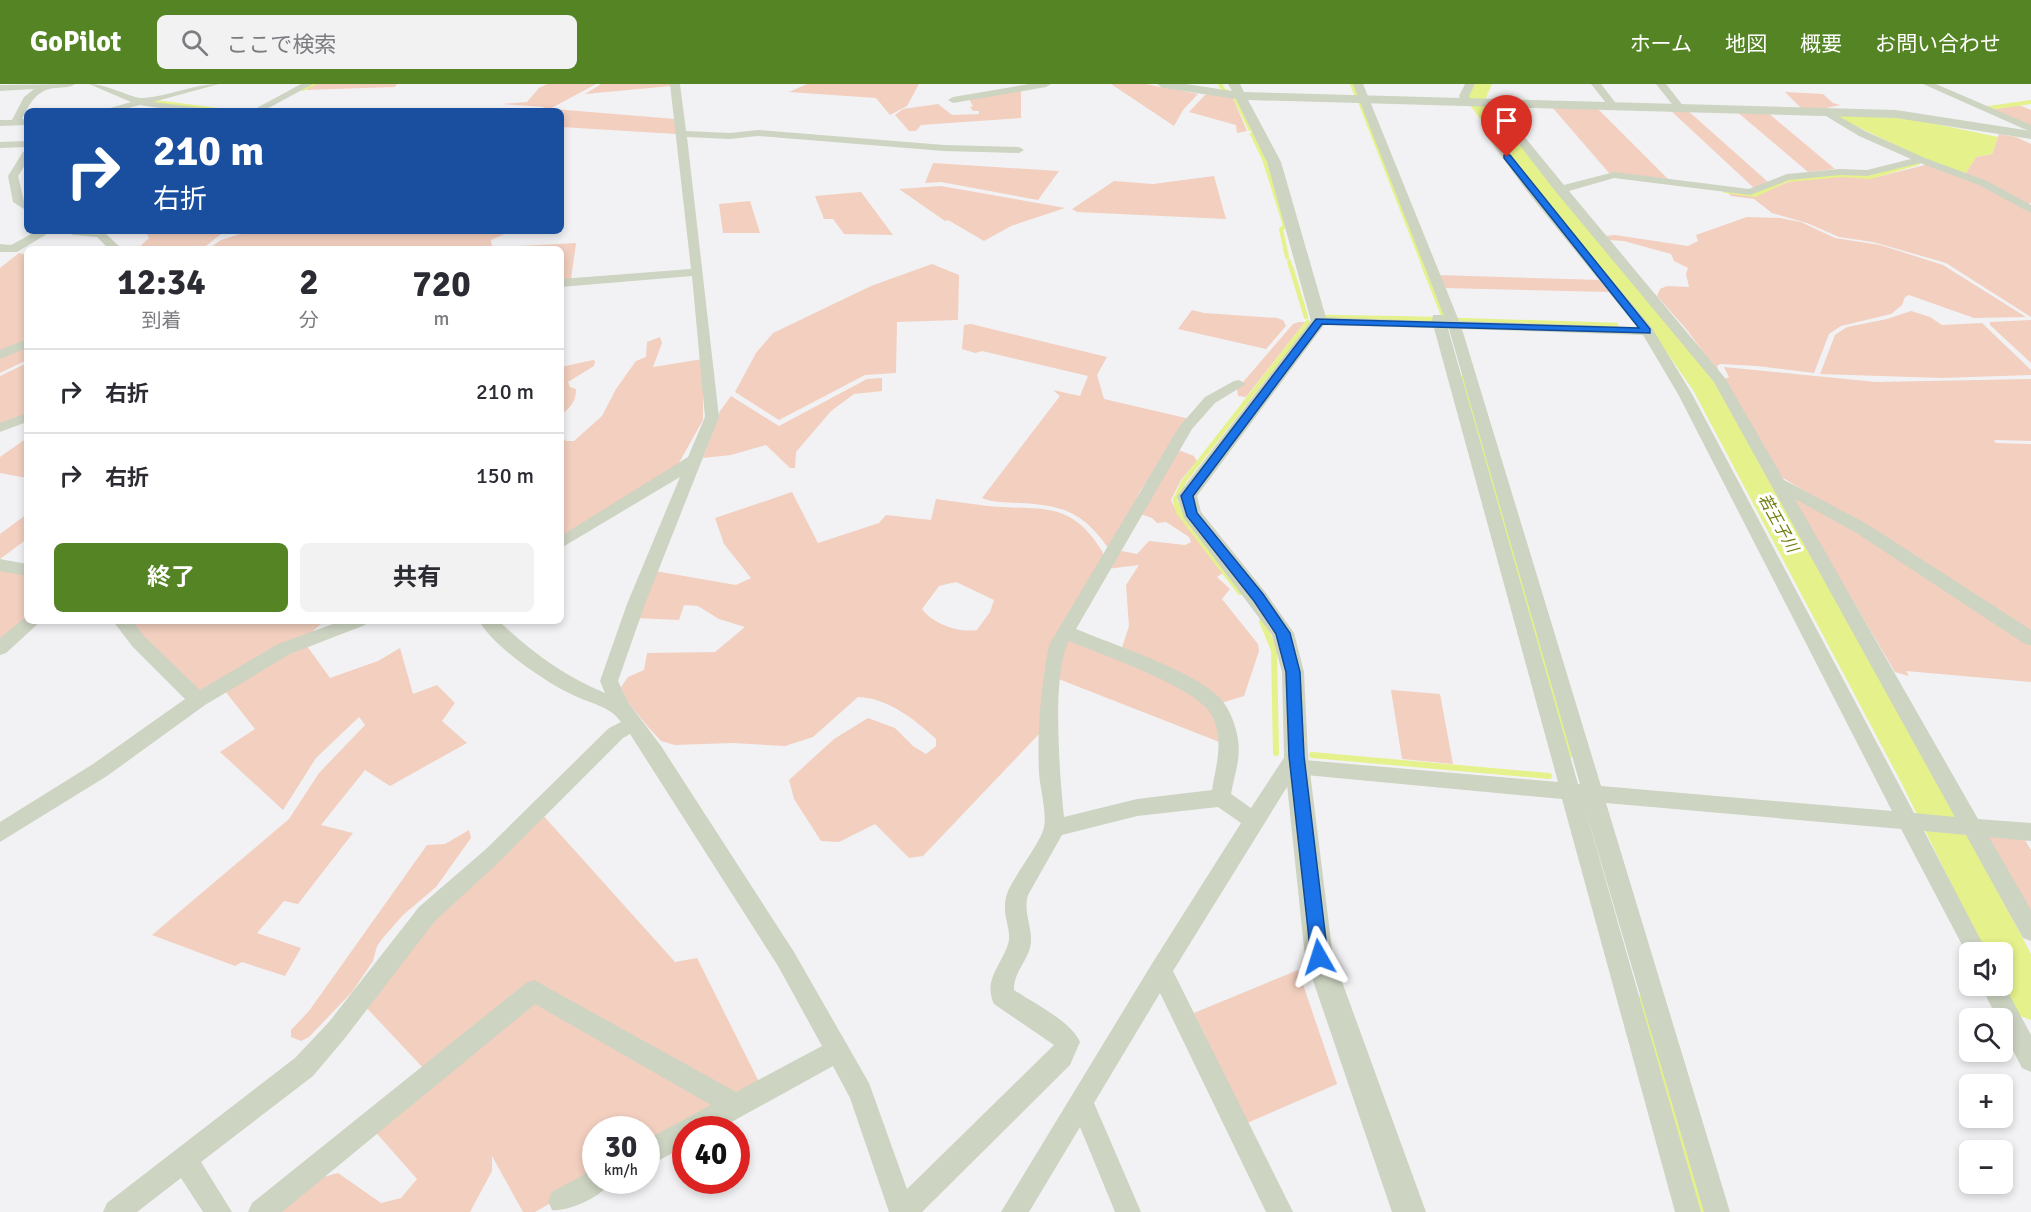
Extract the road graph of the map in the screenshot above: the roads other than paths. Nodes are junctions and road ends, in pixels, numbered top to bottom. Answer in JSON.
{"nodes":[{"id":1,"x":70,"y":84,"type":"edge"},
{"id":2,"x":94,"y":84,"type":"edge"},
{"id":3,"x":214,"y":84,"type":"edge"},
{"id":4,"x":308,"y":84,"type":"edge"},
{"id":5,"x":675,"y":84,"type":"edge"},
{"id":6,"x":972,"y":84,"type":"edge"},
{"id":7,"x":1046,"y":84,"type":"edge"},
{"id":8,"x":1162,"y":84,"type":"edge"},
{"id":9,"x":1470,"y":84,"type":"edge"},
{"id":10,"x":1596,"y":84,"type":"edge"},
{"id":11,"x":1661,"y":84,"type":"edge"},
{"id":12,"x":1928,"y":84,"type":"edge"},
{"id":13,"x":48,"y":86,"type":"edge"},
{"id":14,"x":0,"y":88,"type":"edge"},
{"id":15,"x":1237,"y":90,"type":"edge"},
{"id":16,"x":1355,"y":92,"type":"edge"},
{"id":17,"x":140,"y":102,"type":"junction"},
{"id":18,"x":1468,"y":102,"type":"junction"},
{"id":19,"x":1491,"y":103,"type":"junction"},
{"id":20,"x":1613,"y":106,"type":"junction"},
{"id":21,"x":1679,"y":107,"type":"junction"},
{"id":22,"x":25,"y":108,"type":"edge"},
{"id":23,"x":117,"y":108,"type":"edge"},
{"id":24,"x":181,"y":108,"type":"edge"},
{"id":25,"x":262,"y":108,"type":"edge"},
{"id":26,"x":1824,"y":111,"type":"junction"},
{"id":27,"x":21,"y":122,"type":"edge"},
{"id":28,"x":0,"y":123,"type":"edge"},
{"id":29,"x":2031,"y":129,"type":"edge"},
{"id":30,"x":680,"y":135,"type":"junction"},
{"id":31,"x":2031,"y":135,"type":"edge"},
{"id":32,"x":0,"y":137,"type":"edge"},
{"id":33,"x":1494,"y":139,"type":"dead end"},
{"id":34,"x":24,"y":144,"type":"edge"},
{"id":35,"x":0,"y":146,"type":"edge"},
{"id":36,"x":1019,"y":150,"type":"dead end"},
{"id":37,"x":24,"y":159,"type":"edge"},
{"id":38,"x":1922,"y":160,"type":"junction"},
{"id":39,"x":1560,"y":190,"type":"junction"},
{"id":40,"x":24,"y":206,"type":"edge"},
{"id":41,"x":2031,"y":210,"type":"edge"},
{"id":42,"x":40,"y":234,"type":"edge"},
{"id":43,"x":100,"y":234,"type":"edge"},
{"id":44,"x":113,"y":246,"type":"edge"},
{"id":45,"x":0,"y":248,"type":"edge"},
{"id":46,"x":698,"y":272,"type":"junction"},
{"id":47,"x":564,"y":283,"type":"edge"},
{"id":48,"x":1319,"y":321,"type":"junction"},
{"id":49,"x":1448,"y":325,"type":"junction"},
{"id":50,"x":1647,"y":331,"type":"junction"},
{"id":51,"x":24,"y":344,"type":"edge"},
{"id":52,"x":0,"y":355,"type":"edge"},
{"id":53,"x":1239,"y":384,"type":"dead end"},
{"id":54,"x":24,"y":418,"type":"edge"},
{"id":55,"x":0,"y":428,"type":"edge"},
{"id":56,"x":692,"y":461,"type":"junction"},
{"id":57,"x":1777,"y":483,"type":"junction"},
{"id":58,"x":564,"y":541,"type":"edge"},
{"id":59,"x":0,"y":565,"type":"edge"},
{"id":60,"x":24,"y":569,"type":"edge"},
{"id":61,"x":28,"y":624,"type":"edge"},
{"id":62,"x":124,"y":624,"type":"edge"},
{"id":63,"x":351,"y":624,"type":"edge"},
{"id":64,"x":491,"y":624,"type":"edge"},
{"id":65,"x":1066,"y":633,"type":"junction"},
{"id":66,"x":2031,"y":639,"type":"edge"},
{"id":67,"x":0,"y":648,"type":"edge"},
{"id":68,"x":198,"y":700,"type":"junction"},
{"id":69,"x":626,"y":715,"type":"junction"},
{"id":70,"x":1297,"y":761,"type":"junction"},
{"id":71,"x":1569,"y":790,"type":"junction"},
{"id":72,"x":1594,"y":792,"type":"junction"},
{"id":73,"x":1221,"y":798,"type":"junction"},
{"id":74,"x":1907,"y":820,"type":"junction"},
{"id":75,"x":1254,"y":821,"type":"junction"},
{"id":76,"x":1974,"y":827,"type":"junction"},
{"id":77,"x":1055,"y":828,"type":"junction"},
{"id":78,"x":2031,"y":832,"type":"edge"},
{"id":79,"x":0,"y":833,"type":"edge"},
{"id":80,"x":2031,"y":931,"type":"edge"},
{"id":81,"x":1971,"y":942,"type":"edge"},
{"id":82,"x":1161,"y":970,"type":"junction"},
{"id":83,"x":1997,"y":996,"type":"edge"},
{"id":84,"x":837,"y":1051,"type":"junction"},
{"id":85,"x":2031,"y":1060,"type":"edge"},
{"id":86,"x":1082,"y":1103,"type":"junction"},
{"id":87,"x":735,"y":1106,"type":"junction"},
{"id":88,"x":717,"y":1116,"type":"edge"},
{"id":89,"x":184,"y":1160,"type":"junction"},
{"id":90,"x":582,"y":1189,"type":"edge"},
{"id":91,"x":561,"y":1201,"type":"dead end"},
{"id":92,"x":116,"y":1212,"type":"edge"},
{"id":93,"x":219,"y":1212,"type":"edge"},
{"id":94,"x":261,"y":1212,"type":"edge"},
{"id":95,"x":903,"y":1212,"type":"edge"},
{"id":96,"x":1014,"y":1212,"type":"edge"},
{"id":97,"x":1128,"y":1212,"type":"edge"},
{"id":98,"x":1280,"y":1212,"type":"edge"},
{"id":99,"x":1409,"y":1212,"type":"edge"},
{"id":100,"x":1688,"y":1212,"type":"edge"},
{"id":101,"x":1717,"y":1212,"type":"edge"}],
"edges":[{"from":1,"to":13,"type":"street"},
{"from":2,"to":17,"type":"street"},
{"from":3,"to":17,"type":"street"},
{"from":4,"to":25,"type":"street"},
{"from":5,"to":30,"type":"street"},
{"from":6,"to":7,"type":"street"},
{"from":8,"to":15,"type":"street"},
{"from":9,"to":18,"type":"street"},
{"from":10,"to":20,"type":"street"},
{"from":11,"to":21,"type":"street"},
{"from":12,"to":29,"type":"street"},
{"from":13,"to":14,"type":"street"},
{"from":13,"to":22,"type":"street"},
{"from":15,"to":16,"type":"street"},
{"from":15,"to":48,"type":"street"},
{"from":16,"to":18,"type":"street"},
{"from":16,"to":49,"type":"street"},
{"from":17,"to":23,"type":"street"},
{"from":17,"to":24,"type":"street"},
{"from":18,"to":19,"type":"street"},
{"from":19,"to":20,"type":"street"},
{"from":19,"to":39,"type":"street"},
{"from":20,"to":21,"type":"street"},
{"from":21,"to":26,"type":"street"},
{"from":26,"to":31,"type":"street"},
{"from":26,"to":38,"type":"street"},
{"from":27,"to":28,"type":"street"},
{"from":27,"to":32,"type":"street"},
{"from":30,"to":36,"type":"street"},
{"from":30,"to":46,"type":"street"},
{"from":33,"to":50,"type":"street"},
{"from":34,"to":35,"type":"street"},
{"from":37,"to":40,"type":"street"},
{"from":38,"to":39,"type":"street"},
{"from":38,"to":41,"type":"street"},
{"from":39,"to":57,"type":"street"},
{"from":42,"to":45,"type":"street"},
{"from":43,"to":44,"type":"street"},
{"from":46,"to":47,"type":"street"},
{"from":46,"to":56,"type":"street"},
{"from":48,"to":49,"type":"street"},
{"from":48,"to":70,"type":"street"},
{"from":49,"to":50,"type":"street"},
{"from":49,"to":71,"type":"street"},
{"from":49,"to":72,"type":"street"},
{"from":50,"to":74,"type":"street"},
{"from":51,"to":52,"type":"street"},
{"from":53,"to":65,"type":"street"},
{"from":54,"to":55,"type":"street"},
{"from":56,"to":58,"type":"street"},
{"from":56,"to":69,"type":"street"},
{"from":57,"to":66,"type":"street"},
{"from":57,"to":76,"type":"street"},
{"from":59,"to":60,"type":"street"},
{"from":61,"to":67,"type":"street"},
{"from":62,"to":68,"type":"street"},
{"from":63,"to":68,"type":"street"},
{"from":64,"to":69,"type":"street"},
{"from":65,"to":73,"type":"street"},
{"from":65,"to":77,"type":"street"},
{"from":68,"to":79,"type":"street"},
{"from":69,"to":84,"type":"street"},
{"from":69,"to":89,"type":"street"},
{"from":70,"to":71,"type":"street"},
{"from":70,"to":75,"type":"street"},
{"from":70,"to":99,"type":"street"},
{"from":71,"to":72,"type":"street"},
{"from":71,"to":100,"type":"street"},
{"from":72,"to":74,"type":"street"},
{"from":72,"to":101,"type":"street"},
{"from":73,"to":75,"type":"street"},
{"from":73,"to":77,"type":"street"},
{"from":74,"to":76,"type":"street"},
{"from":74,"to":81,"type":"street"},
{"from":75,"to":82,"type":"street"},
{"from":76,"to":78,"type":"street"},
{"from":76,"to":80,"type":"street"},
{"from":77,"to":95,"type":"street"},
{"from":82,"to":86,"type":"street"},
{"from":82,"to":98,"type":"street"},
{"from":83,"to":85,"type":"street"},
{"from":84,"to":87,"type":"street"},
{"from":84,"to":95,"type":"street"},
{"from":86,"to":96,"type":"street"},
{"from":86,"to":97,"type":"street"},
{"from":87,"to":88,"type":"street"},
{"from":87,"to":94,"type":"street"},
{"from":89,"to":92,"type":"street"},
{"from":89,"to":93,"type":"street"},
{"from":90,"to":91,"type":"street"}]}
